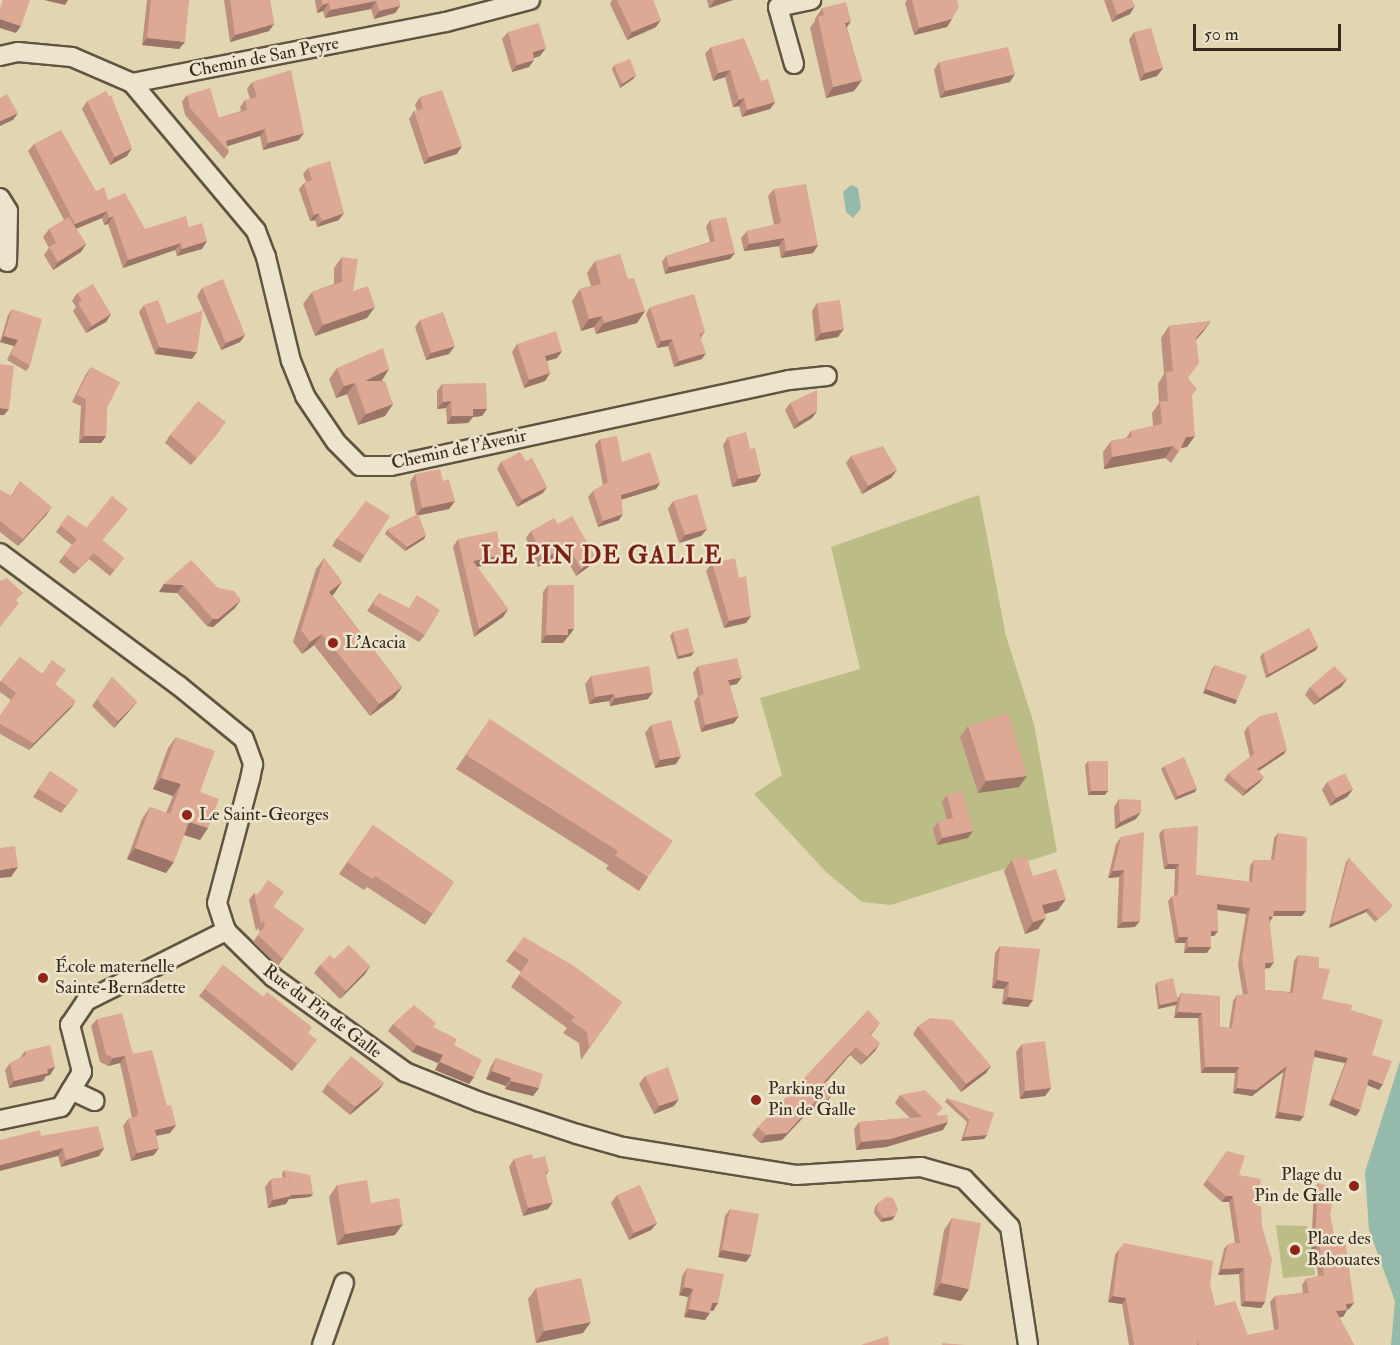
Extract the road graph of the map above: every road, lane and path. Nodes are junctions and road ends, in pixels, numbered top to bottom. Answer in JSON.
{"nodes":[{"id":1,"x":530,"y":0,"type":"edge"},
{"id":2,"x":811,"y":0,"type":"edge"},
{"id":3,"x":0,"y":56,"type":"edge"},
{"id":4,"x":794,"y":64,"type":"dead end"},
{"id":5,"x":132,"y":84,"type":"junction"},
{"id":6,"x":0,"y":198,"type":"edge"},
{"id":7,"x":7,"y":262,"type":"dead end"},
{"id":8,"x":827,"y":376,"type":"dead end"},
{"id":9,"x":0,"y":553,"type":"edge"},
{"id":10,"x":226,"y":931,"type":"junction"},
{"id":11,"x":71,"y":1090,"type":"junction"},
{"id":12,"x":95,"y":1101,"type":"dead end"},
{"id":13,"x":0,"y":1120,"type":"edge"},
{"id":14,"x":344,"y":1283,"type":"dead end"},
{"id":15,"x":322,"y":1345,"type":"edge"},
{"id":16,"x":1028,"y":1345,"type":"edge"}],
"edges":[{"from":1,"to":5,"type":"street","name":"Chemin de San Peyre"},
{"from":2,"to":4,"type":"street"},
{"from":3,"to":5,"type":"street"},
{"from":5,"to":8,"type":"street","name":"Chemin de l'Avenir"},
{"from":6,"to":7,"type":"street"},
{"from":9,"to":10,"type":"street","name":"Rue du Pin de Galle"},
{"from":10,"to":11,"type":"street"},
{"from":10,"to":16,"type":"street","name":"Rue du Pin de Galle"},
{"from":11,"to":12,"type":"street"},
{"from":11,"to":13,"type":"street"},
{"from":14,"to":15,"type":"street"}]}
